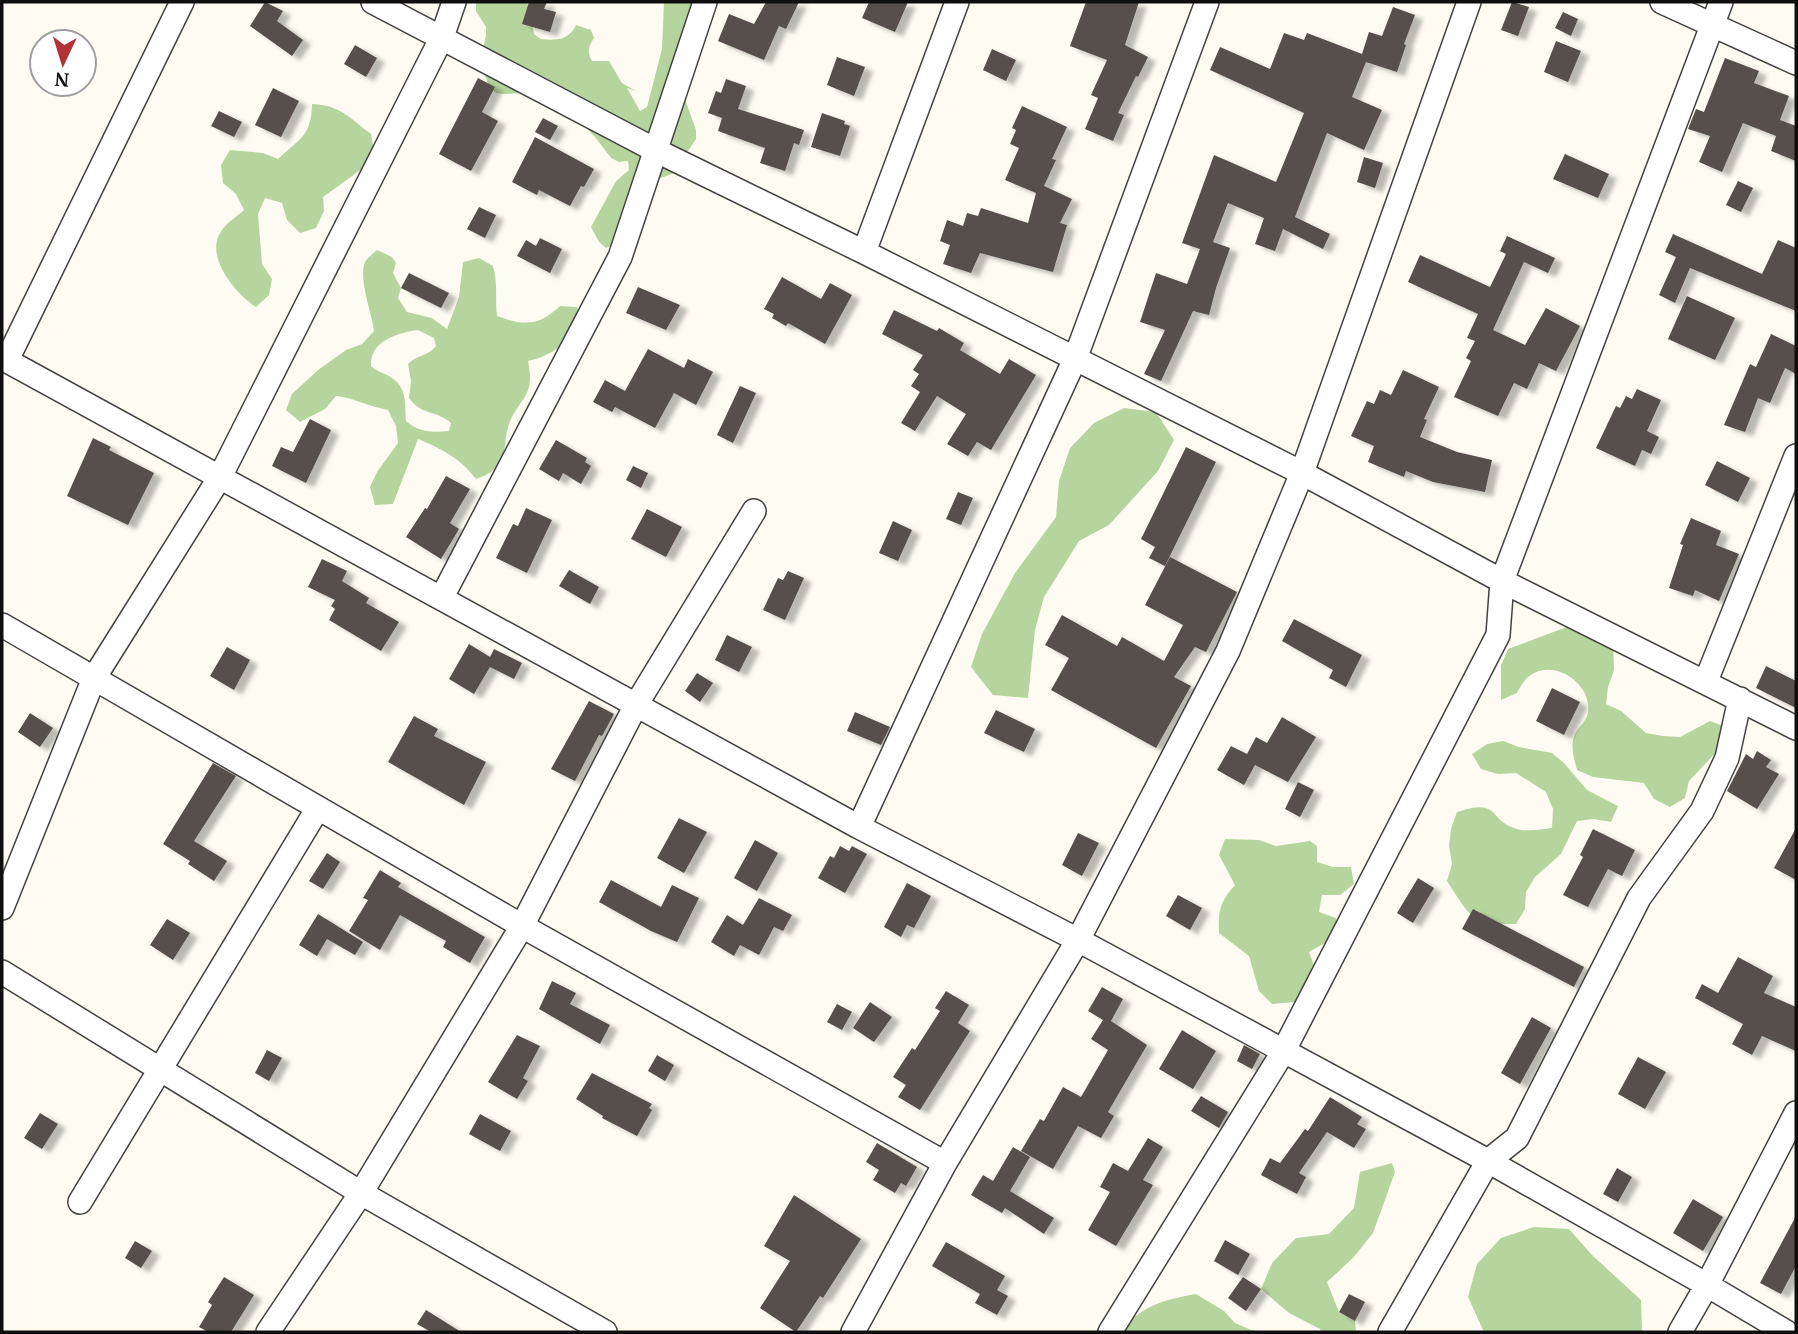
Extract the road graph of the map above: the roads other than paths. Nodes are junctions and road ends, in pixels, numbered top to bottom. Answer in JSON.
{"nodes":[{"id":1,"x":182,"y":2,"type":"edge"},
{"id":2,"x":373,"y":2,"type":"edge"},
{"id":3,"x":454,"y":2,"type":"edge"},
{"id":4,"x":705,"y":2,"type":"edge"},
{"id":5,"x":957,"y":2,"type":"edge"},
{"id":6,"x":1207,"y":2,"type":"edge"},
{"id":7,"x":1469,"y":2,"type":"edge"},
{"id":8,"x":1662,"y":2,"type":"edge"},
{"id":9,"x":1721,"y":2,"type":"edge"},
{"id":10,"x":1712,"y":25,"type":"junction"},
{"id":11,"x":442,"y":37,"type":"junction"},
{"id":12,"x":1796,"y":63,"type":"edge"},
{"id":13,"x":657,"y":151,"type":"junction"},
{"id":14,"x":864,"y":252,"type":"junction"},
{"id":15,"x":4,"y":359,"type":"edge"},
{"id":16,"x":1075,"y":359,"type":"junction"},
{"id":17,"x":1796,"y":456,"type":"edge"},
{"id":18,"x":1302,"y":472,"type":"junction"},
{"id":19,"x":220,"y":477,"type":"junction"},
{"id":20,"x":754,"y":511,"type":"dead end"},
{"id":21,"x":1502,"y":581,"type":"junction"},
{"id":22,"x":442,"y":597,"type":"junction"},
{"id":23,"x":2,"y":625,"type":"edge"},
{"id":24,"x":93,"y":678,"type":"junction"},
{"id":25,"x":1706,"y":681,"type":"junction"},
{"id":26,"x":1740,"y":699,"type":"junction"},
{"id":27,"x":636,"y":705,"type":"junction"},
{"id":28,"x":1796,"y":728,"type":"edge"},
{"id":29,"x":317,"y":808,"type":"junction"},
{"id":30,"x":859,"y":827,"type":"junction"},
{"id":31,"x":2,"y":908,"type":"edge"},
{"id":32,"x":522,"y":926,"type":"junction"},
{"id":33,"x":1078,"y":940,"type":"junction"},
{"id":34,"x":2,"y":972,"type":"edge"},
{"id":35,"x":1283,"y":1052,"type":"junction"},
{"id":36,"x":160,"y":1069,"type":"junction"},
{"id":37,"x":1796,"y":1113,"type":"edge"},
{"id":38,"x":1488,"y":1161,"type":"junction"},
{"id":39,"x":945,"y":1163,"type":"junction"},
{"id":40,"x":360,"y":1193,"type":"junction"},
{"id":41,"x":80,"y":1202,"type":"dead end"},
{"id":42,"x":1707,"y":1285,"type":"junction"},
{"id":43,"x":268,"y":1332,"type":"edge"},
{"id":44,"x":605,"y":1332,"type":"edge"},
{"id":45,"x":853,"y":1332,"type":"edge"},
{"id":46,"x":1111,"y":1332,"type":"edge"},
{"id":47,"x":1390,"y":1332,"type":"edge"},
{"id":48,"x":1680,"y":1332,"type":"edge"},
{"id":49,"x":1786,"y":1332,"type":"edge"}],
"edges":[{"from":1,"to":15,"type":"street"},
{"from":2,"to":11,"type":"street"},
{"from":3,"to":11,"type":"street"},
{"from":4,"to":13,"type":"street"},
{"from":5,"to":14,"type":"street"},
{"from":6,"to":16,"type":"street"},
{"from":7,"to":18,"type":"street"},
{"from":8,"to":10,"type":"street"},
{"from":9,"to":10,"type":"street"},
{"from":10,"to":12,"type":"street"},
{"from":10,"to":21,"type":"street"},
{"from":11,"to":13,"type":"street"},
{"from":11,"to":19,"type":"street"},
{"from":13,"to":14,"type":"street"},
{"from":13,"to":22,"type":"street"},
{"from":14,"to":16,"type":"street"},
{"from":15,"to":19,"type":"street"},
{"from":16,"to":18,"type":"street"},
{"from":16,"to":30,"type":"street"},
{"from":17,"to":25,"type":"street"},
{"from":18,"to":21,"type":"street"},
{"from":18,"to":33,"type":"street"},
{"from":19,"to":22,"type":"street"},
{"from":19,"to":24,"type":"street"},
{"from":20,"to":27,"type":"street"},
{"from":21,"to":25,"type":"street"},
{"from":21,"to":35,"type":"street"},
{"from":22,"to":27,"type":"street"},
{"from":23,"to":24,"type":"street"},
{"from":24,"to":29,"type":"street"},
{"from":24,"to":31,"type":"street"},
{"from":25,"to":26,"type":"street"},
{"from":26,"to":28,"type":"street"},
{"from":26,"to":38,"type":"street"},
{"from":27,"to":30,"type":"street"},
{"from":27,"to":32,"type":"street"},
{"from":29,"to":32,"type":"street"},
{"from":29,"to":36,"type":"street"},
{"from":30,"to":33,"type":"street"},
{"from":32,"to":39,"type":"street"},
{"from":32,"to":40,"type":"street"},
{"from":33,"to":35,"type":"street"},
{"from":33,"to":39,"type":"street"},
{"from":34,"to":36,"type":"street"},
{"from":35,"to":38,"type":"street"},
{"from":35,"to":46,"type":"street"},
{"from":36,"to":40,"type":"street"},
{"from":36,"to":41,"type":"street"},
{"from":37,"to":42,"type":"street"},
{"from":38,"to":42,"type":"street"},
{"from":38,"to":47,"type":"street"},
{"from":39,"to":45,"type":"street"},
{"from":40,"to":43,"type":"street"},
{"from":40,"to":44,"type":"street"},
{"from":42,"to":48,"type":"street"},
{"from":42,"to":49,"type":"street"}]}
